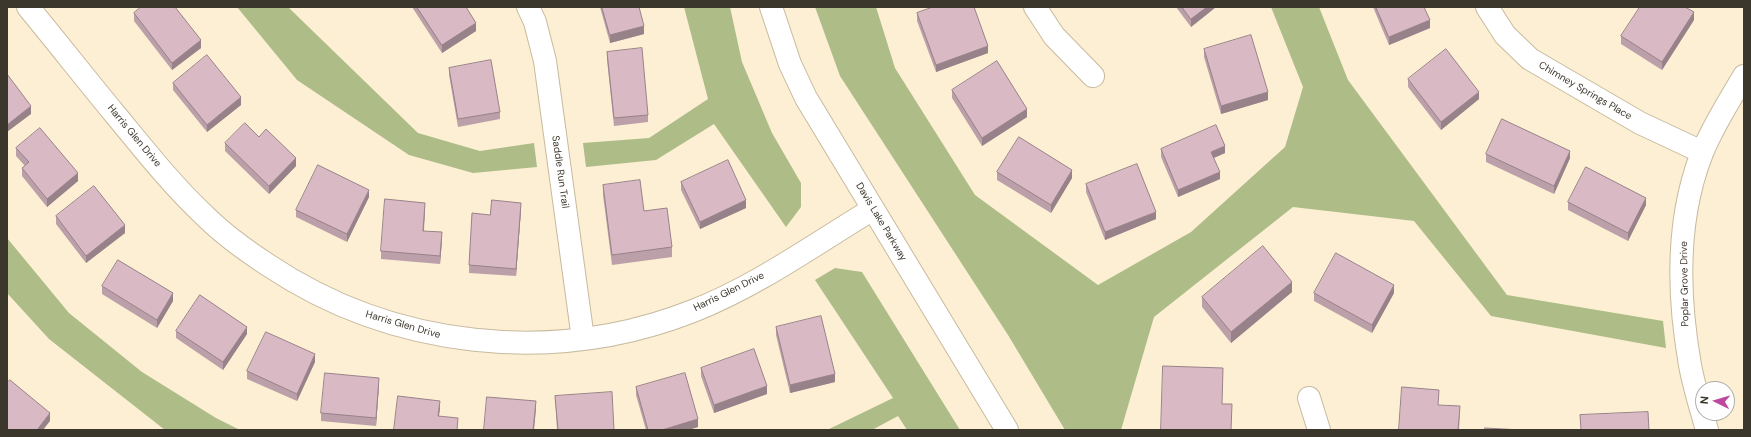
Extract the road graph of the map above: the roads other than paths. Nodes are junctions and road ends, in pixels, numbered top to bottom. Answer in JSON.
{"nodes":[{"id":1,"x":28,"y":7,"type":"edge"},
{"id":2,"x":528,"y":7,"type":"edge"},
{"id":3,"x":771,"y":7,"type":"edge"},
{"id":4,"x":1035,"y":7,"type":"edge"},
{"id":5,"x":1487,"y":7,"type":"edge"},
{"id":6,"x":1093,"y":76,"type":"dead end"},
{"id":7,"x":1744,"y":76,"type":"edge"},
{"id":8,"x":1702,"y":152,"type":"junction"},
{"id":9,"x":873,"y":209,"type":"junction"},
{"id":10,"x":583,"y":339,"type":"junction"},
{"id":11,"x":1309,"y":398,"type":"dead end"},
{"id":12,"x":1007,"y":430,"type":"edge"},
{"id":13,"x":1318,"y":430,"type":"edge"},
{"id":14,"x":1707,"y":430,"type":"edge"}],
"edges":[{"from":1,"to":10,"type":"street","name":"Harris Glen Drive"},
{"from":2,"to":10,"type":"street","name":"Saddle Run Trail"},
{"from":3,"to":9,"type":"street","name":"Davis Lake Parkway"},
{"from":4,"to":6,"type":"street"},
{"from":5,"to":8,"type":"street","name":"Chimney Springs Place"},
{"from":7,"to":8,"type":"street","name":"Poplar Grove Drive"},
{"from":8,"to":14,"type":"street","name":"Poplar Grove Drive"},
{"from":9,"to":10,"type":"street","name":"Harris Glen Drive"},
{"from":9,"to":12,"type":"street","name":"Davis Lake Parkway"},
{"from":11,"to":13,"type":"street"}]}
